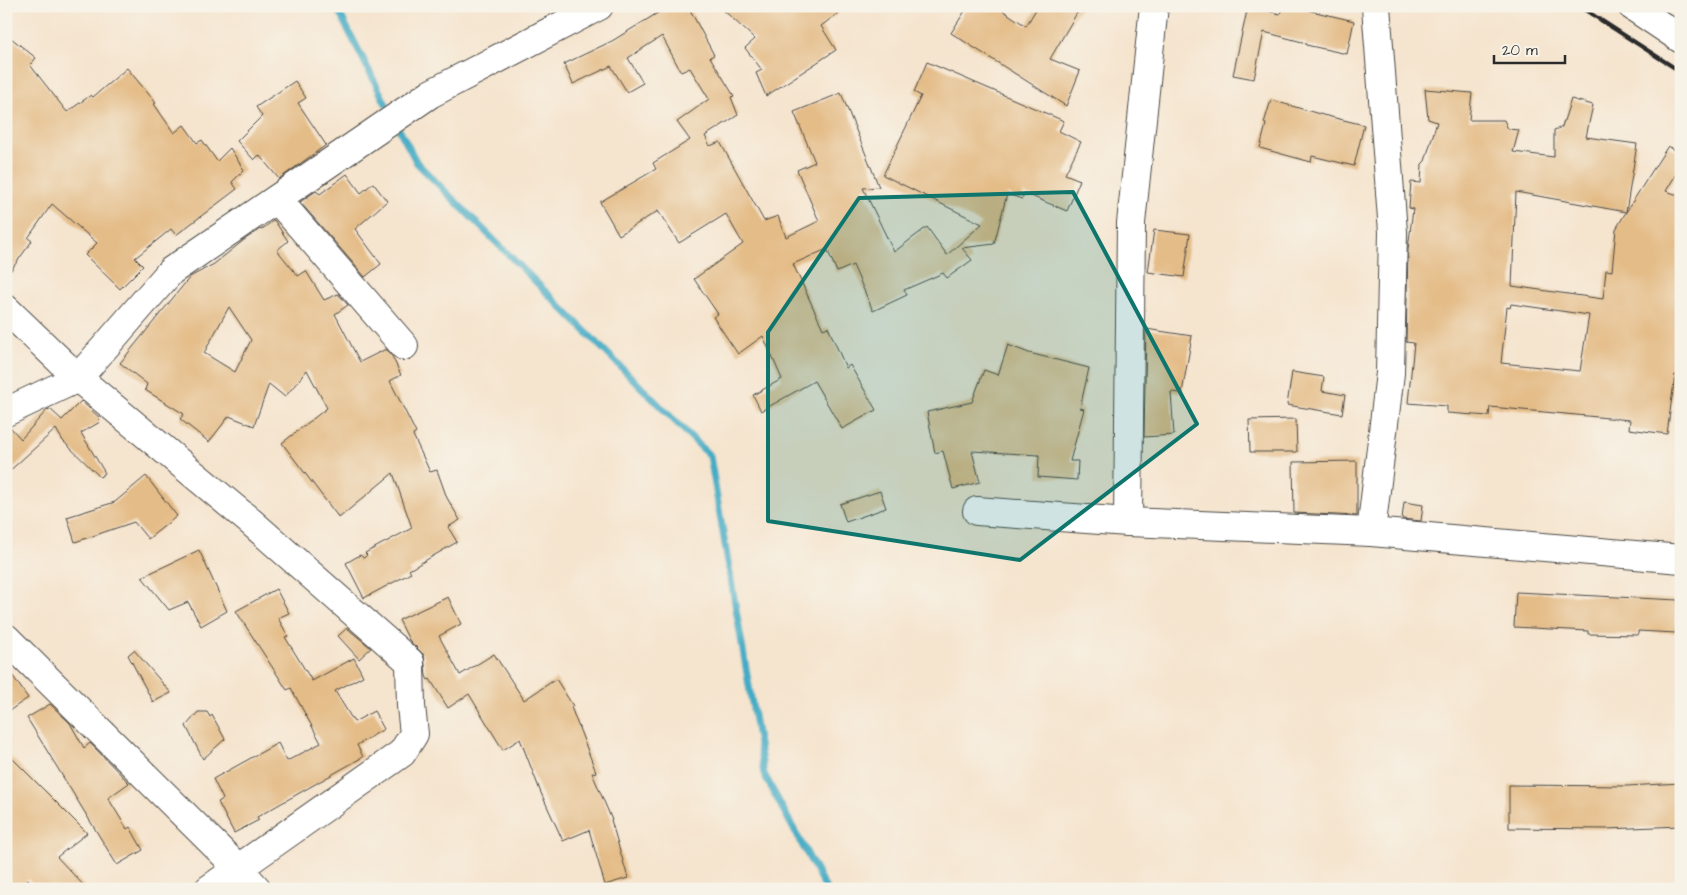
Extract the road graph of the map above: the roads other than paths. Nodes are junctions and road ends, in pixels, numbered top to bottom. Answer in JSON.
{"nodes":[{"id":1,"x":599,"y":6,"type":"edge"},
{"id":2,"x":1154,"y":6,"type":"edge"},
{"id":3,"x":1376,"y":6,"type":"edge"},
{"id":4,"x":1632,"y":6,"type":"edge"},
{"id":5,"x":1681,"y":39,"type":"edge"},
{"id":6,"x":277,"y":199,"type":"junction"},
{"id":7,"x":6,"y":309,"type":"edge"},
{"id":8,"x":404,"y":346,"type":"dead end"},
{"id":9,"x":78,"y":378,"type":"junction"},
{"id":10,"x":6,"y":412,"type":"edge"},
{"id":11,"x":977,"y":511,"type":"dead end"},
{"id":12,"x":1128,"y":522,"type":"junction"},
{"id":13,"x":1372,"y":532,"type":"junction"},
{"id":14,"x":1681,"y":559,"type":"edge"},
{"id":15,"x":6,"y":638,"type":"edge"},
{"id":16,"x":238,"y":868,"type":"junction"},
{"id":17,"x":208,"y":889,"type":"edge"},
{"id":18,"x":257,"y":889,"type":"edge"}],
"edges":[{"from":1,"to":6,"type":"street"},
{"from":2,"to":12,"type":"street"},
{"from":3,"to":13,"type":"street"},
{"from":4,"to":5,"type":"street"},
{"from":6,"to":8,"type":"street"},
{"from":6,"to":9,"type":"street"},
{"from":7,"to":9,"type":"street"},
{"from":9,"to":10,"type":"street"},
{"from":9,"to":16,"type":"street"},
{"from":11,"to":12,"type":"street"},
{"from":12,"to":13,"type":"street"},
{"from":13,"to":14,"type":"street"},
{"from":15,"to":16,"type":"street"},
{"from":16,"to":17,"type":"street"},
{"from":16,"to":18,"type":"street"}]}
